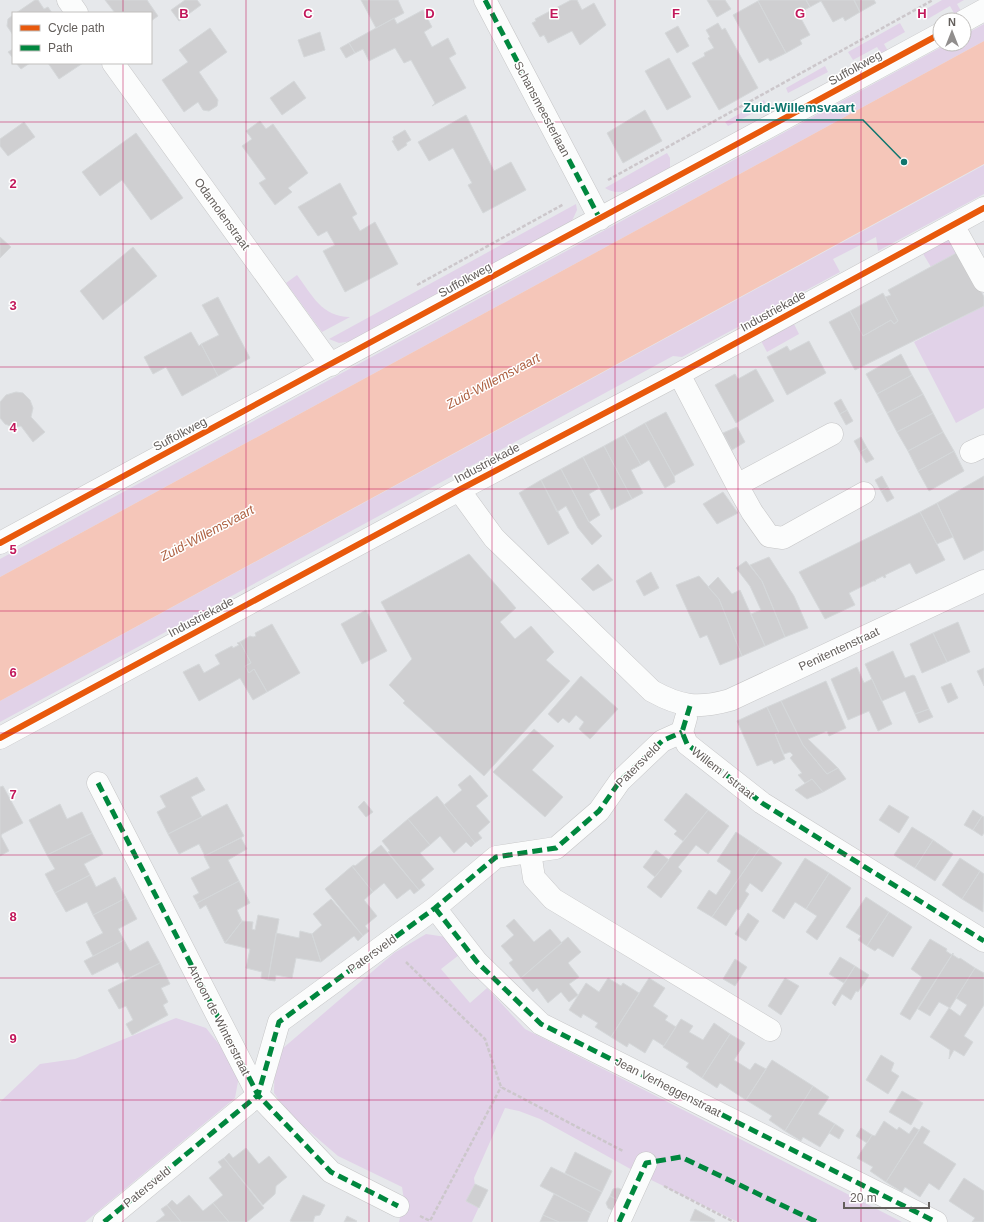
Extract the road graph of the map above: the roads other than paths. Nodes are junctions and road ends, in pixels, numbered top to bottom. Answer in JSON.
{"nodes":[{"id":1,"x":68,"y":0,"type":"edge"},
{"id":2,"x":485,"y":0,"type":"edge"},
{"id":3,"x":984,"y":10,"type":"edge"},
{"id":4,"x":77,"y":12,"type":"edge"},
{"id":5,"x":972,"y":17,"type":"edge"},
{"id":6,"x":932,"y":38,"type":"edge"},
{"id":7,"x":115,"y":64,"type":"edge"},
{"id":8,"x":984,"y":208,"type":"edge"},
{"id":9,"x":600,"y":219,"type":"junction"},
{"id":10,"x":953,"y":225,"type":"junction"},
{"id":11,"x":984,"y":281,"type":"edge"},
{"id":12,"x":331,"y":365,"type":"junction"},
{"id":13,"x":679,"y":374,"type":"junction"},
{"id":14,"x":832,"y":434,"type":"dead end"},
{"id":15,"x":737,"y":485,"type":"junction"},
{"id":16,"x":459,"y":490,"type":"junction"},
{"id":17,"x":864,"y":493,"type":"dead end"},
{"id":18,"x":0,"y":543,"type":"edge"},
{"id":19,"x":984,"y":581,"type":"edge"},
{"id":20,"x":690,"y":706,"type":"junction"},
{"id":21,"x":682,"y":732,"type":"junction"},
{"id":22,"x":0,"y":738,"type":"edge"},
{"id":23,"x":98,"y":783,"type":"dead end"},
{"id":24,"x":530,"y":852,"type":"junction"},
{"id":25,"x":435,"y":908,"type":"junction"},
{"id":26,"x":984,"y":941,"type":"edge"},
{"id":27,"x":770,"y":1030,"type":"dead end"},
{"id":28,"x":258,"y":1095,"type":"junction"},
{"id":29,"x":646,"y":1163,"type":"road end"},
{"id":30,"x":398,"y":1206,"type":"road end"},
{"id":31,"x":104,"y":1222,"type":"edge"},
{"id":32,"x":619,"y":1222,"type":"edge"},
{"id":33,"x":936,"y":1222,"type":"edge"}],
"edges":[{"from":1,"to":4,"type":"street"},
{"from":2,"to":9,"type":"street","name":"Schansmeesterlaan"},
{"from":3,"to":5,"type":"street"},
{"from":6,"to":9,"type":"street","name":"Suffolkweg"},
{"from":7,"to":12,"type":"street","name":"Odamolenstraat"},
{"from":8,"to":10,"type":"street","name":"Industriekade"},
{"from":9,"to":12,"type":"street","name":"Suffolkweg"},
{"from":10,"to":11,"type":"street"},
{"from":10,"to":13,"type":"street","name":"Industriekade"},
{"from":12,"to":18,"type":"street","name":"Suffolkweg"},
{"from":13,"to":15,"type":"street"},
{"from":13,"to":16,"type":"street","name":"Industriekade"},
{"from":14,"to":15,"type":"street"},
{"from":15,"to":17,"type":"street"},
{"from":16,"to":20,"type":"street"},
{"from":16,"to":22,"type":"street","name":"Industriekade"},
{"from":19,"to":20,"type":"street","name":"Penitentenstraat"},
{"from":20,"to":21,"type":"street"},
{"from":21,"to":24,"type":"street","name":"Patersveld"},
{"from":21,"to":26,"type":"street","name":"Willem I straat"},
{"from":23,"to":28,"type":"street","name":"Antoon de Winterstraat"},
{"from":24,"to":25,"type":"street","name":"Patersveld"},
{"from":24,"to":27,"type":"street"},
{"from":25,"to":28,"type":"street","name":"Patersveld"},
{"from":25,"to":33,"type":"street","name":"Jean Verheggenstraat"},
{"from":28,"to":30,"type":"street","name":"Antoon de Winterstraat"},
{"from":28,"to":31,"type":"street","name":"Patersveld"},
{"from":29,"to":32,"type":"street"}]}
